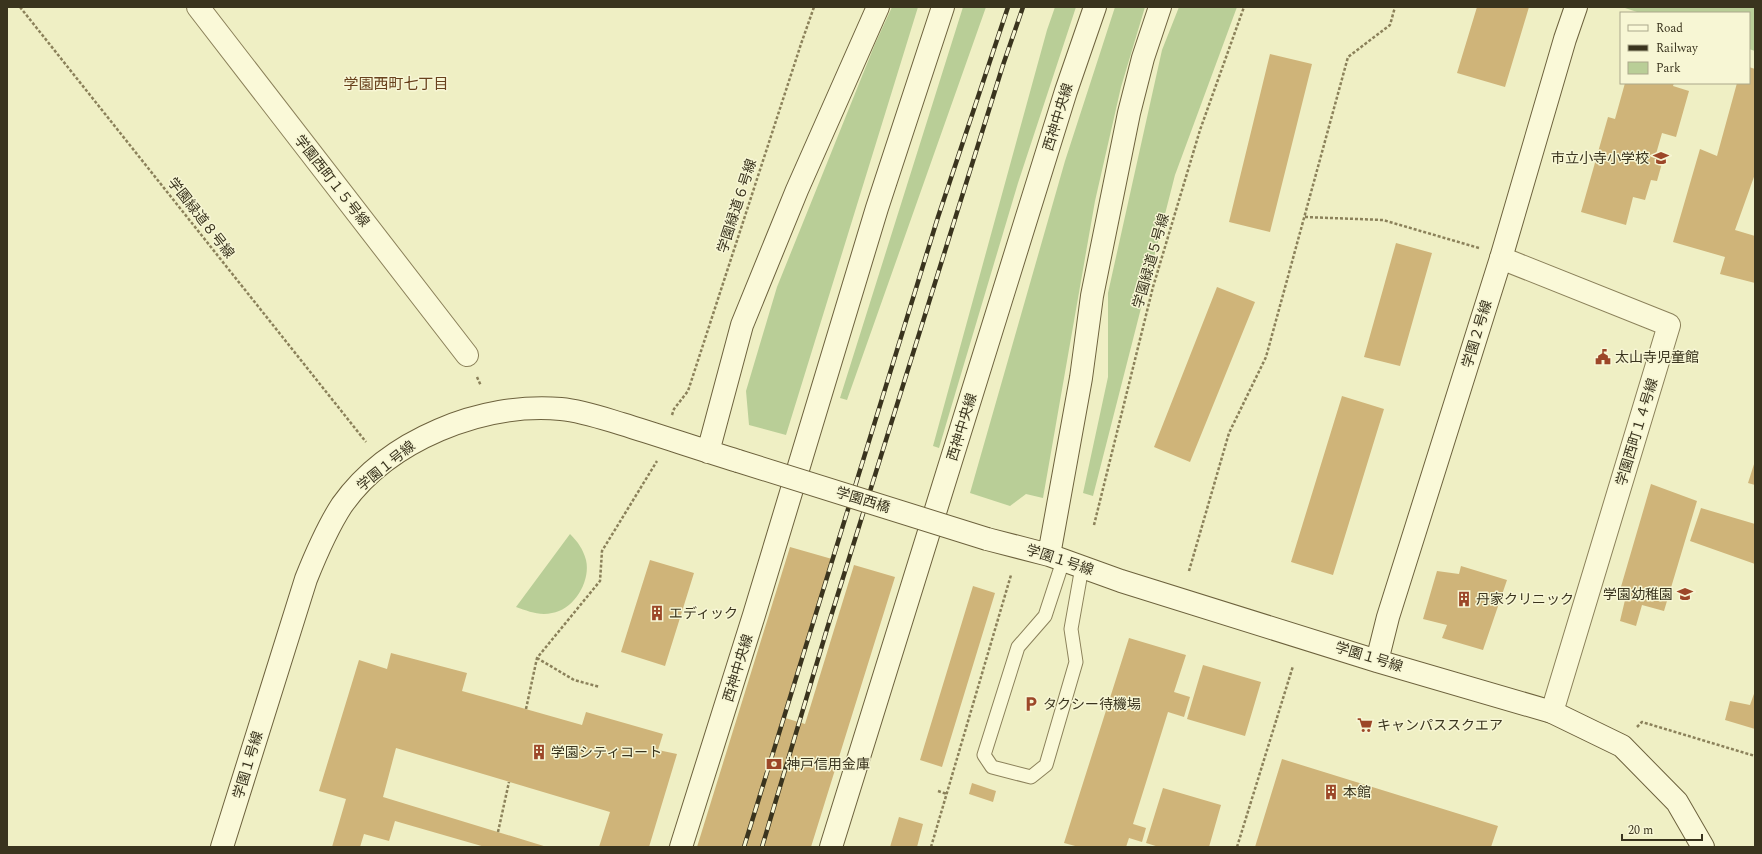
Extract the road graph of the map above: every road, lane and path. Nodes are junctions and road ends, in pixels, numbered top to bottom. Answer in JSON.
{"nodes":[{"id":1,"x":20,"y":7,"type":"edge"},
{"id":2,"x":198,"y":7,"type":"edge"},
{"id":3,"x":814,"y":7,"type":"edge"},
{"id":4,"x":878,"y":7,"type":"edge"},
{"id":5,"x":943,"y":7,"type":"edge"},
{"id":6,"x":1095,"y":7,"type":"edge"},
{"id":7,"x":1160,"y":7,"type":"edge"},
{"id":8,"x":1244,"y":7,"type":"edge"},
{"id":9,"x":1395,"y":7,"type":"edge"},
{"id":10,"x":1576,"y":7,"type":"edge"},
{"id":11,"x":1305,"y":217,"type":"junction"},
{"id":12,"x":1481,"y":248,"type":"dead end"},
{"id":13,"x":1501,"y":258,"type":"junction"},
{"id":14,"x":467,"y":355,"type":"dead end"},
{"id":15,"x":674,"y":409,"type":"dead end"},
{"id":16,"x":366,"y":442,"type":"dead end"},
{"id":17,"x":708,"y":452,"type":"junction"},
{"id":18,"x":738,"y":461,"type":"joint"},
{"id":19,"x":656,"y":465,"type":"dead end"},
{"id":20,"x":1094,"y":525,"type":"dead end"},
{"id":21,"x":987,"y":539,"type":"joint"},
{"id":22,"x":1065,"y":561,"type":"junction"},
{"id":23,"x":1189,"y":571,"type":"dead end"},
{"id":24,"x":1011,"y":575,"type":"dead end"},
{"id":25,"x":537,"y":658,"type":"junction"},
{"id":26,"x":1377,"y":660,"type":"junction"},
{"id":27,"x":1293,"y":666,"type":"dead end"},
{"id":28,"x":600,"y":687,"type":"dead end"},
{"id":29,"x":526,"y":709,"type":"dead end"},
{"id":30,"x":1552,"y":712,"type":"junction"},
{"id":31,"x":1622,"y":746,"type":"junction"},
{"id":32,"x":1755,"y":756,"type":"edge"},
{"id":33,"x":509,"y":782,"type":"dead end"},
{"id":34,"x":938,"y":791,"type":"dead end"},
{"id":35,"x":947,"y":794,"type":"junction"},
{"id":36,"x":498,"y":832,"type":"dead end"},
{"id":37,"x":222,"y":847,"type":"edge"},
{"id":38,"x":681,"y":847,"type":"edge"},
{"id":39,"x":831,"y":847,"type":"edge"},
{"id":40,"x":931,"y":847,"type":"edge"},
{"id":41,"x":1237,"y":847,"type":"edge"},
{"id":42,"x":1703,"y":847,"type":"edge"}],
"edges":[{"from":1,"to":16,"type":"path","name":"学園緑道８号線"},
{"from":2,"to":14,"type":"street","name":"学園西町１５号線"},
{"from":3,"to":15,"type":"path","name":"学園緑道６号線"},
{"from":4,"to":17,"type":"street"},
{"from":5,"to":38,"type":"street","name":"西神中央線"},
{"from":6,"to":39,"type":"street","name":"西神中央線"},
{"from":7,"to":22,"type":"street"},
{"from":8,"to":20,"type":"path","name":"学園緑道５号線"},
{"from":9,"to":11,"type":"path"},
{"from":10,"to":13,"type":"street","name":"学園２号線"},
{"from":11,"to":12,"type":"path"},
{"from":11,"to":23,"type":"path"},
{"from":13,"to":26,"type":"street","name":"学園２号線"},
{"from":13,"to":30,"type":"street","name":"学園西町１４号線"},
{"from":17,"to":18,"type":"street","name":"学園１号線"},
{"from":17,"to":37,"type":"street","name":"学園１号線"},
{"from":18,"to":21,"type":"street","name":"学園西橋","bridge":true},
{"from":19,"to":25,"type":"path"},
{"from":21,"to":22,"type":"street","name":"学園１号線"},
{"from":22,"to":22,"type":"lane"},
{"from":22,"to":26,"type":"street","name":"学園１号線"},
{"from":24,"to":35,"type":"path"},
{"from":25,"to":28,"type":"path"},
{"from":25,"to":29,"type":"path"},
{"from":26,"to":30,"type":"street","name":"学園１号線"},
{"from":27,"to":41,"type":"path"},
{"from":30,"to":31,"type":"street","name":"学園１号線"},
{"from":31,"to":32,"type":"path"},
{"from":31,"to":42,"type":"street","name":"学園１号線"},
{"from":33,"to":36,"type":"path"},
{"from":34,"to":35,"type":"path"},
{"from":35,"to":40,"type":"path"}]}
